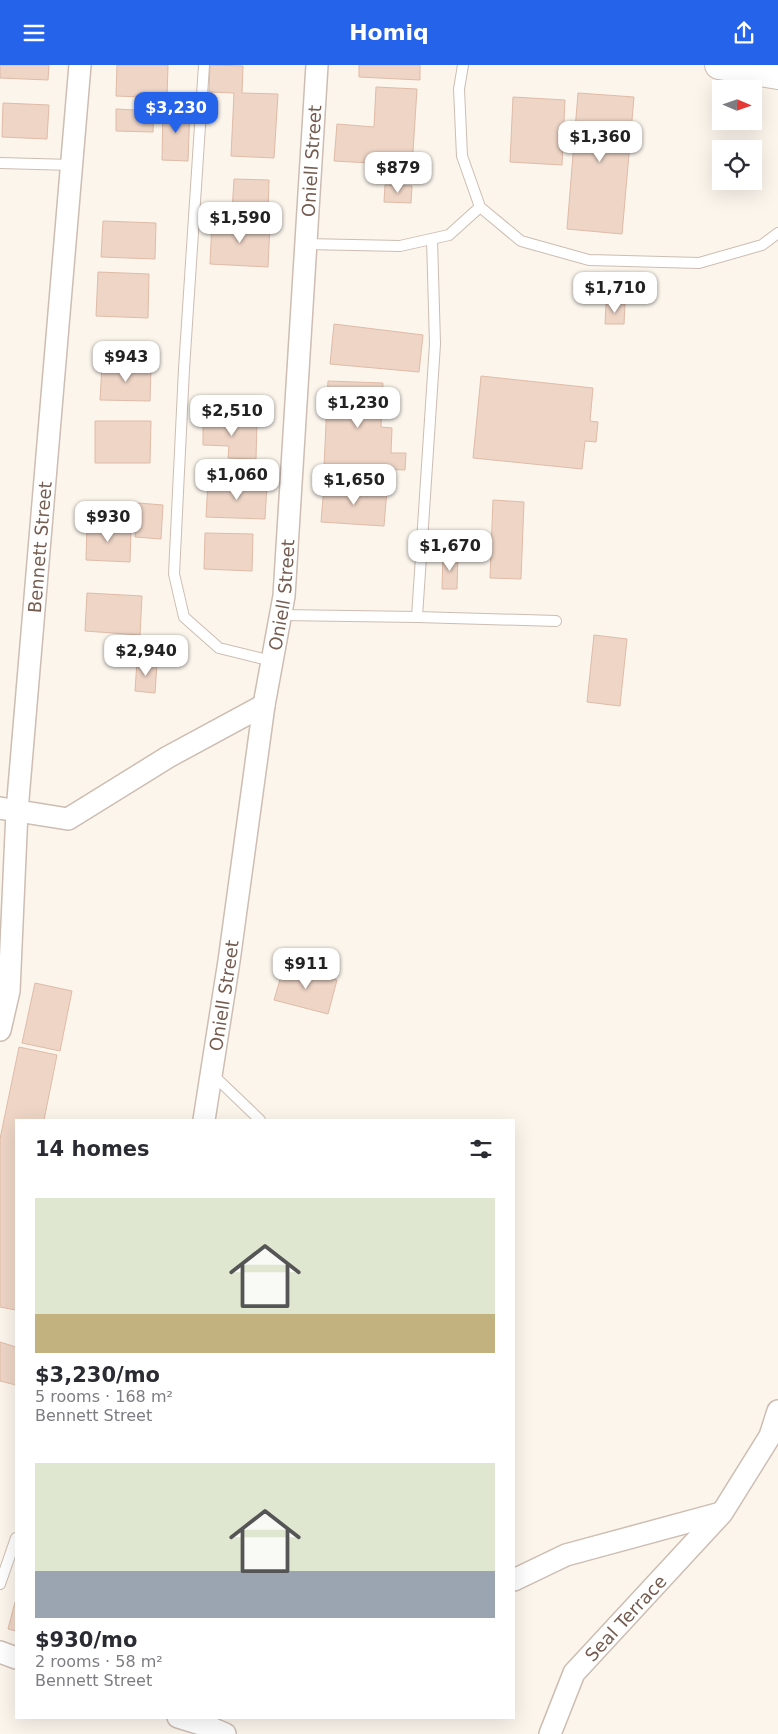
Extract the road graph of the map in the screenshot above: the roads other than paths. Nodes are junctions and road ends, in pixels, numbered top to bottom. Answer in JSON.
{"nodes":[{"id":1,"x":80,"y":65,"type":"edge"},
{"id":2,"x":204,"y":65,"type":"edge"},
{"id":3,"x":317,"y":65,"type":"edge"},
{"id":4,"x":463,"y":65,"type":"edge"},
{"id":5,"x":719,"y":65,"type":"edge"},
{"id":6,"x":778,"y":75,"type":"edge"},
{"id":7,"x":0,"y":163,"type":"edge"},
{"id":8,"x":72,"y":165,"type":"junction"},
{"id":9,"x":480,"y":207,"type":"junction"},
{"id":10,"x":778,"y":233,"type":"edge"},
{"id":11,"x":432,"y":239,"type":"junction"},
{"id":12,"x":306,"y":244,"type":"junction"},
{"id":13,"x":281,"y":615,"type":"junction"},
{"id":14,"x":417,"y":617,"type":"junction"},
{"id":15,"x":556,"y":621,"type":"dead end"},
{"id":16,"x":272,"y":661,"type":"junction"},
{"id":17,"x":264,"y":705,"type":"junction"},
{"id":18,"x":9,"y":810,"type":"edge"},
{"id":19,"x":0,"y":1030,"type":"edge"},
{"id":20,"x":211,"y":1073,"type":"junction"},
{"id":21,"x":204,"y":1119,"type":"edge"},
{"id":22,"x":259,"y":1119,"type":"edge"},
{"id":23,"x":778,"y":1411,"type":"edge"},
{"id":24,"x":722,"y":1513,"type":"junction"},
{"id":25,"x":15,"y":1541,"type":"edge"},
{"id":26,"x":515,"y":1580,"type":"edge"},
{"id":27,"x":0,"y":1585,"type":"edge"},
{"id":28,"x":0,"y":1652,"type":"edge"},
{"id":29,"x":15,"y":1658,"type":"edge"},
{"id":30,"x":197,"y":1720,"type":"edge"},
{"id":31,"x":225,"y":1734,"type":"edge"},
{"id":32,"x":550,"y":1734,"type":"edge"}],
"edges":[{"from":1,"to":8,"type":"street","name":"Bennett Street"},
{"from":2,"to":16,"type":"lane"},
{"from":3,"to":12,"type":"street","name":"Oniell Street"},
{"from":4,"to":9,"type":"lane"},
{"from":5,"to":6,"type":"main road"},
{"from":7,"to":8,"type":"lane"},
{"from":8,"to":18,"type":"street","name":"Bennett Street"},
{"from":9,"to":10,"type":"lane"},
{"from":9,"to":11,"type":"lane"},
{"from":11,"to":12,"type":"lane"},
{"from":11,"to":14,"type":"lane"},
{"from":12,"to":13,"type":"street","name":"Oniell Street"},
{"from":13,"to":14,"type":"lane"},
{"from":13,"to":16,"type":"street","name":"Oniell Street"},
{"from":14,"to":15,"type":"lane"},
{"from":16,"to":17,"type":"street","name":"Oniell Street"},
{"from":17,"to":18,"type":"street"},
{"from":17,"to":20,"type":"street","name":"Oniell Street"},
{"from":18,"to":19,"type":"street","name":"Bennett Street"},
{"from":20,"to":21,"type":"street","name":"Oniell Street"},
{"from":20,"to":22,"type":"lane"},
{"from":23,"to":24,"type":"street","name":"Seal Terrace"},
{"from":24,"to":26,"type":"street"},
{"from":24,"to":32,"type":"street","name":"Seal Terrace"},
{"from":25,"to":27,"type":"lane"},
{"from":28,"to":29,"type":"street"},
{"from":30,"to":31,"type":"street"}]}
